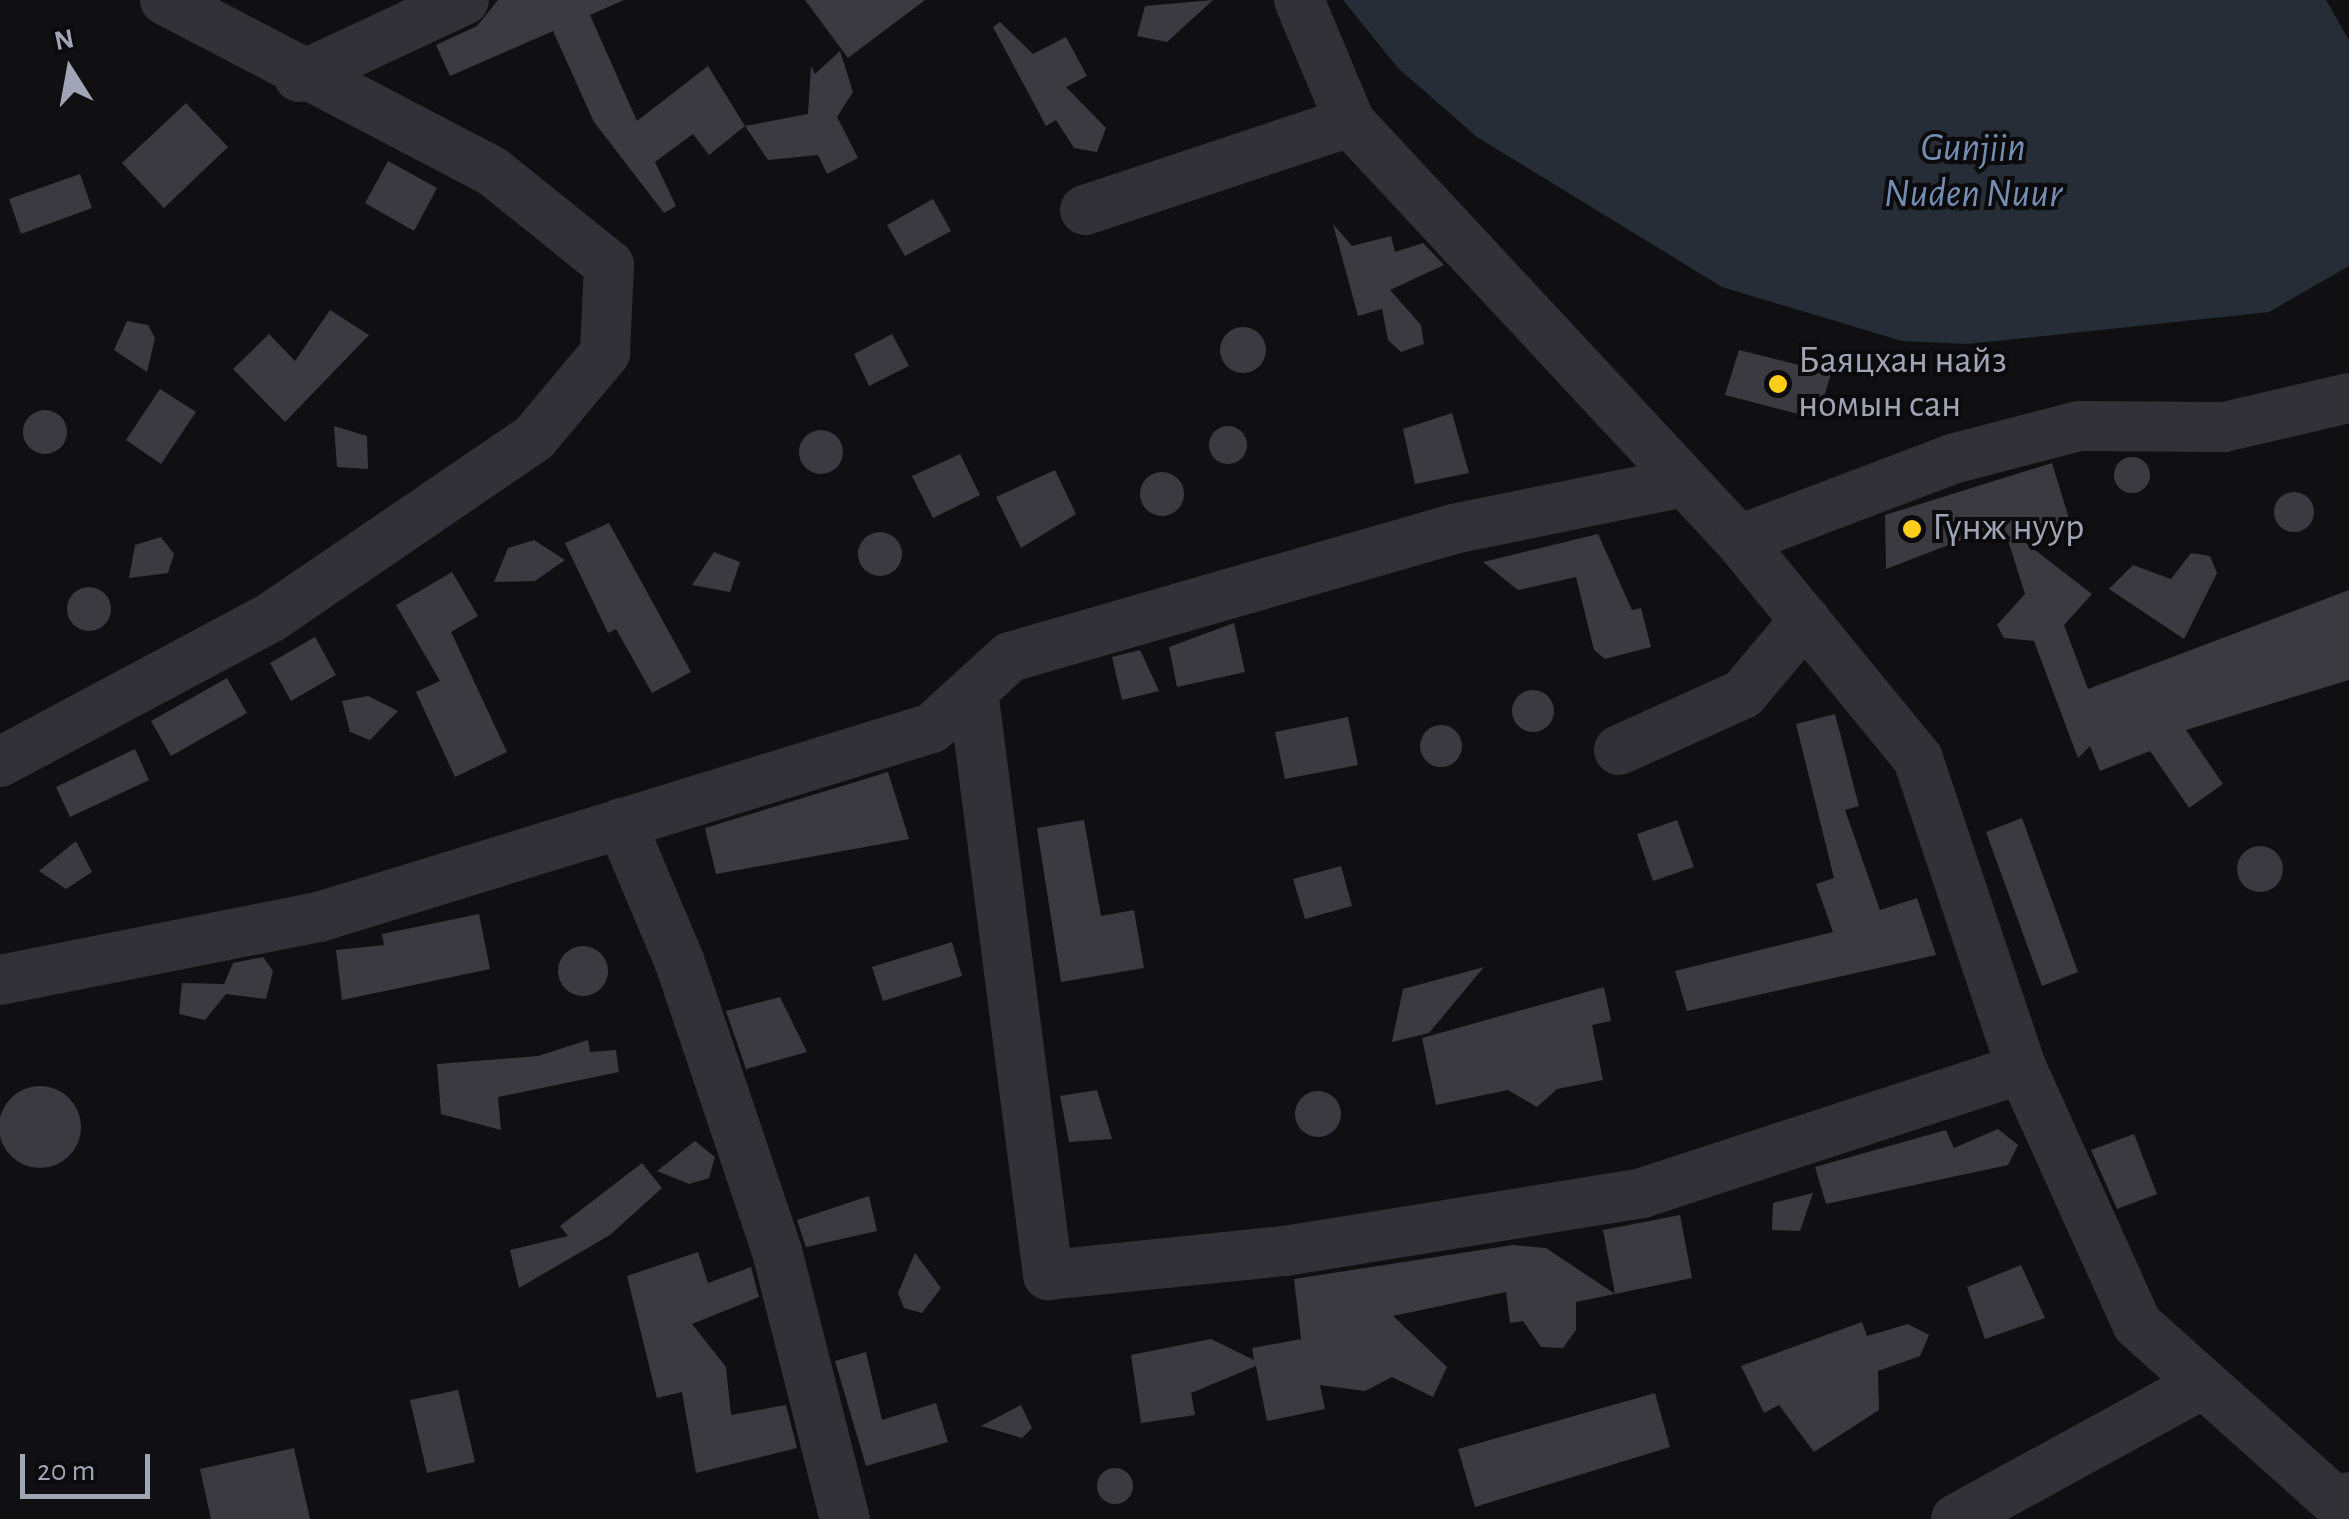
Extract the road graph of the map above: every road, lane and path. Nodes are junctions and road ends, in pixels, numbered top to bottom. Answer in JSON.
{"nodes":[{"id":1,"x":165,"y":0,"type":"edge"},
{"id":2,"x":464,"y":0,"type":"edge"},
{"id":3,"x":1300,"y":0,"type":"edge"},
{"id":4,"x":299,"y":76,"type":"junction"},
{"id":5,"x":1350,"y":122,"type":"junction"},
{"id":6,"x":1085,"y":210,"type":"dead end"},
{"id":7,"x":2349,"y":398,"type":"edge"},
{"id":8,"x":1679,"y":482,"type":"junction"},
{"id":9,"x":1740,"y":540,"type":"junction"},
{"id":10,"x":1805,"y":620,"type":"junction"},
{"id":11,"x":973,"y":691,"type":"junction"},
{"id":12,"x":4,"y":750,"type":"edge"},
{"id":13,"x":1619,"y":750,"type":"dead end"},
{"id":14,"x":621,"y":823,"type":"junction"},
{"id":15,"x":0,"y":980,"type":"edge"},
{"id":16,"x":2022,"y":1069,"type":"junction"},
{"id":17,"x":2200,"y":1386,"type":"junction"},
{"id":18,"x":2345,"y":1507,"type":"edge"},
{"id":19,"x":844,"y":1519,"type":"edge"},
{"id":20,"x":1956,"y":1519,"type":"edge"}],
"edges":[{"from":1,"to":4,"type":"street"},
{"from":2,"to":4,"type":"street"},
{"from":3,"to":5,"type":"street"},
{"from":4,"to":12,"type":"street"},
{"from":5,"to":6,"type":"street"},
{"from":5,"to":8,"type":"street"},
{"from":7,"to":9,"type":"street"},
{"from":8,"to":9,"type":"street"},
{"from":8,"to":11,"type":"street"},
{"from":9,"to":10,"type":"street"},
{"from":10,"to":13,"type":"street"},
{"from":10,"to":16,"type":"street"},
{"from":11,"to":14,"type":"street"},
{"from":11,"to":16,"type":"street"},
{"from":14,"to":15,"type":"street"},
{"from":14,"to":19,"type":"street"},
{"from":16,"to":17,"type":"street"},
{"from":17,"to":18,"type":"street"},
{"from":17,"to":20,"type":"street"}]}
